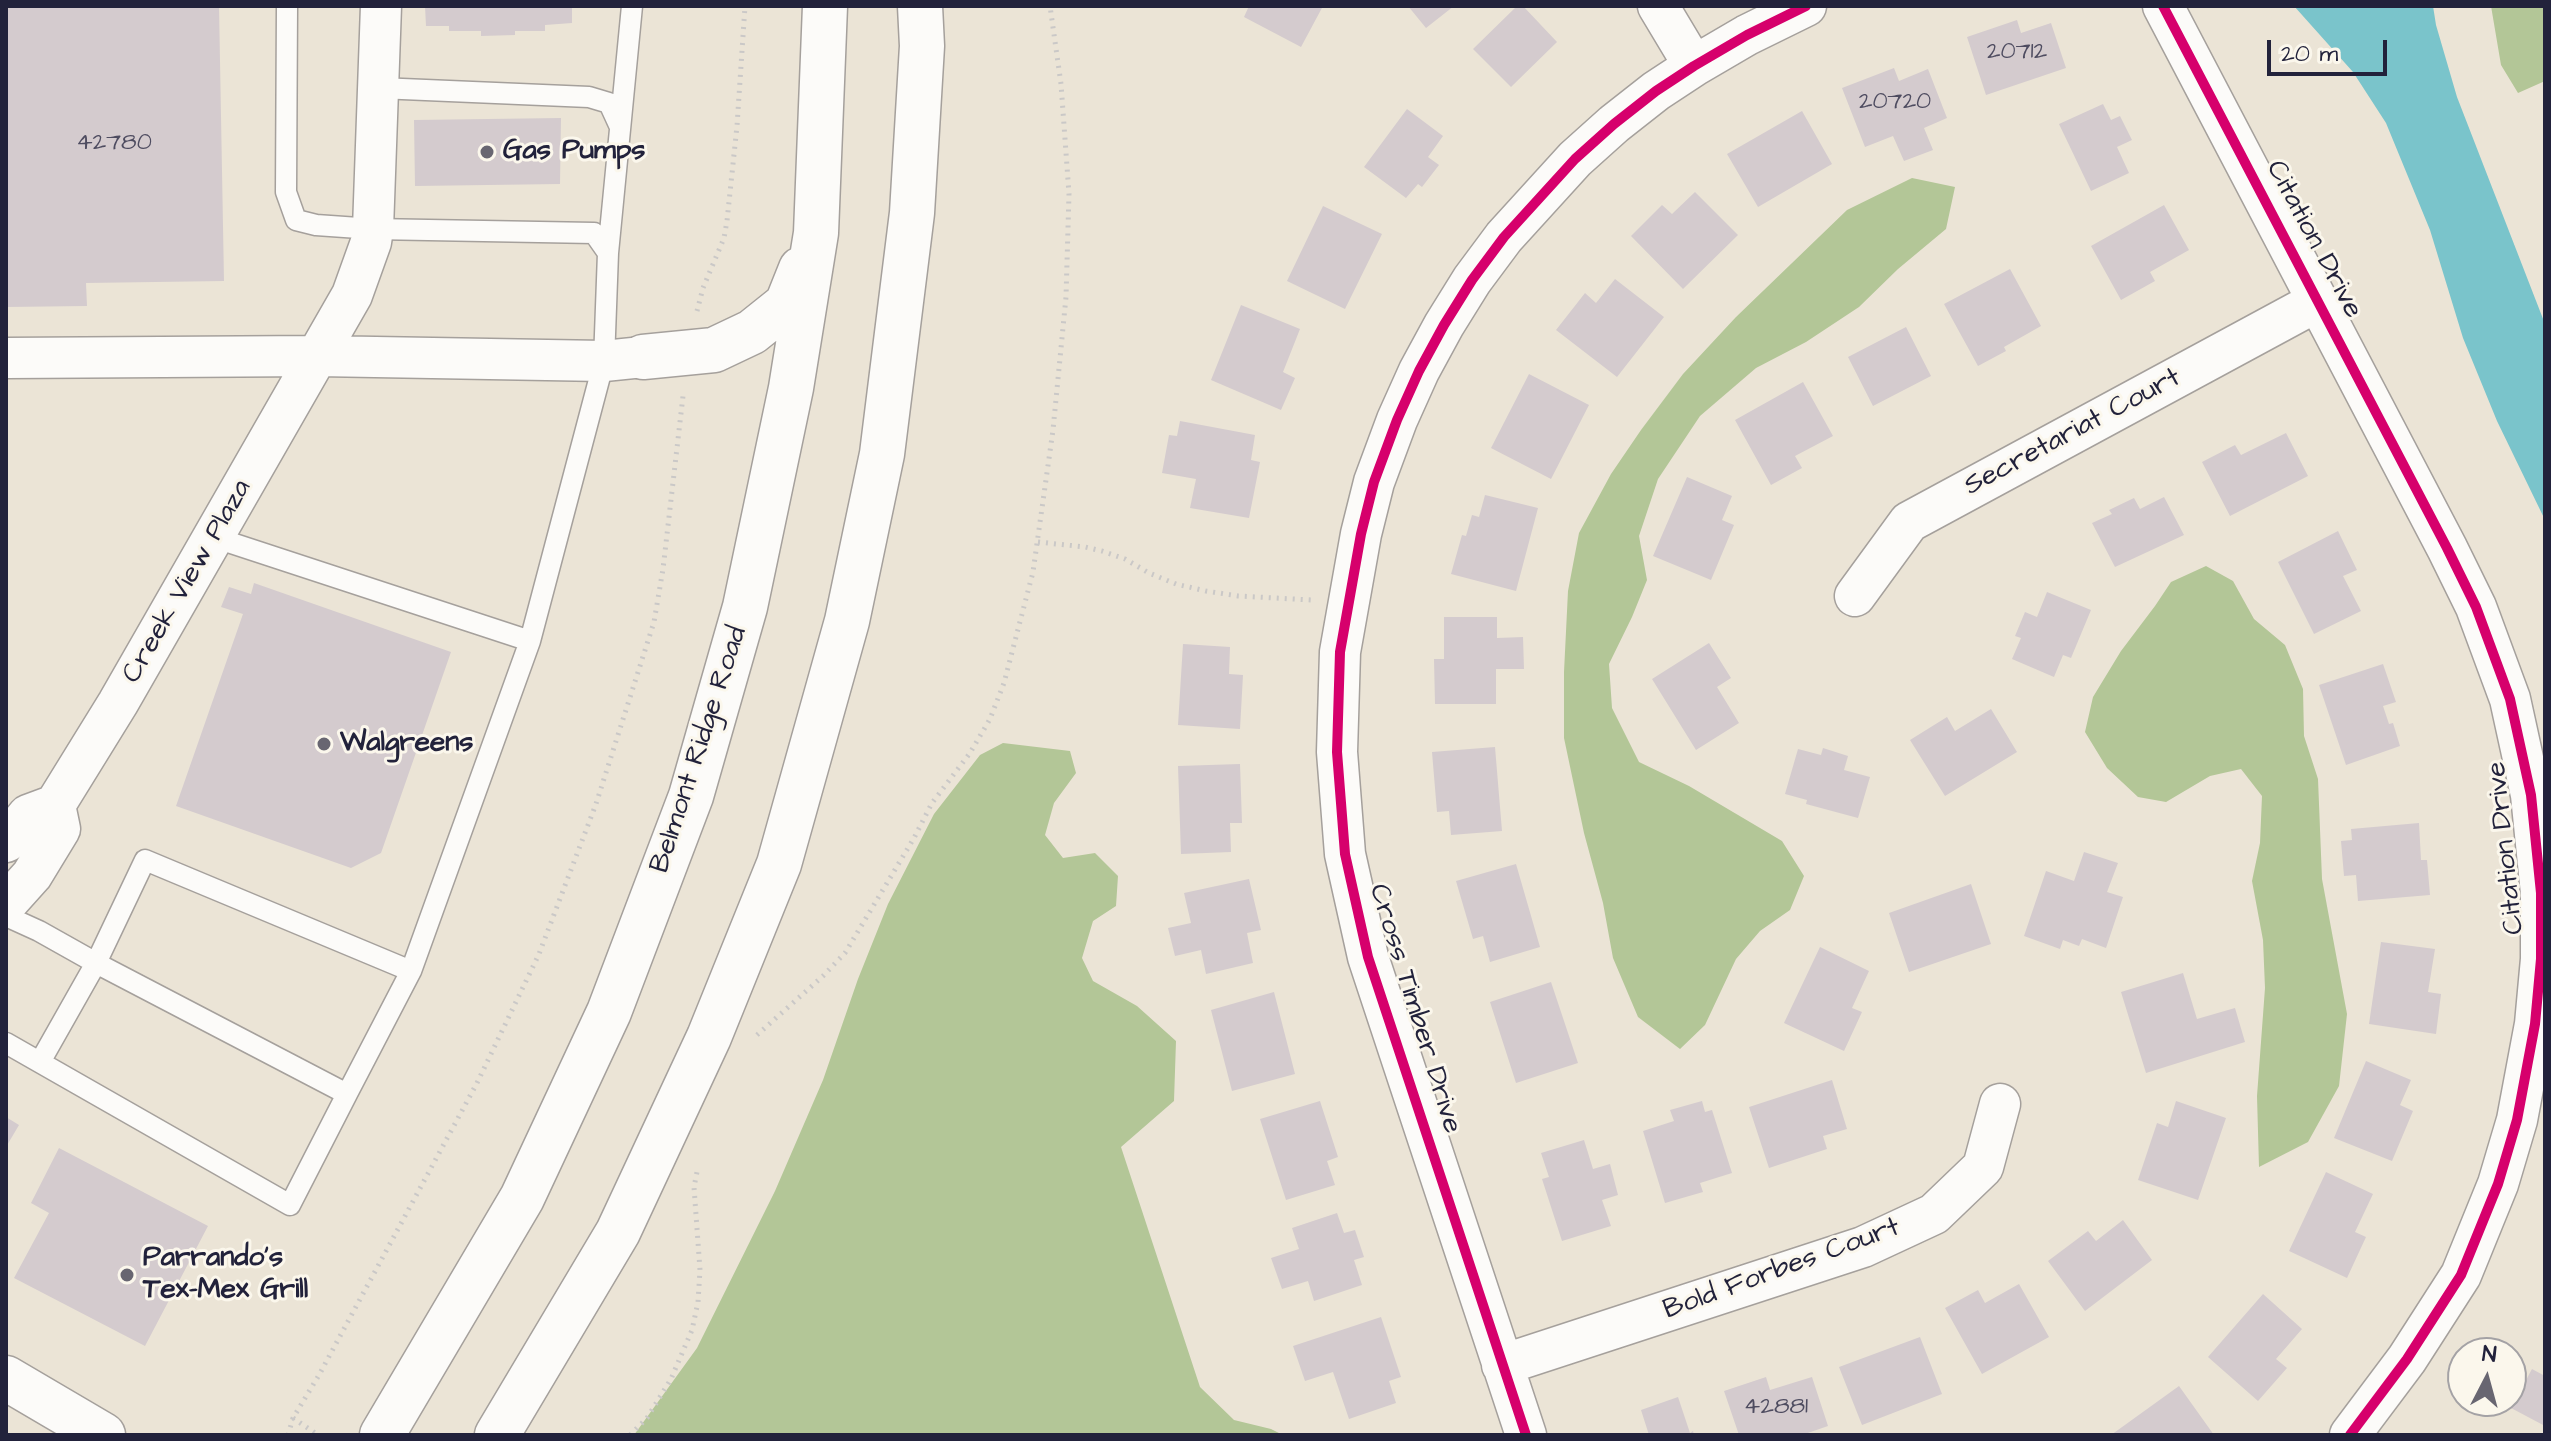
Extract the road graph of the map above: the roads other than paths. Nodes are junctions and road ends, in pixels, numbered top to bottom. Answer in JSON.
{"nodes":[{"id":1,"x":287,"y":6,"type":"edge"},
{"id":2,"x":381,"y":6,"type":"edge"},
{"id":3,"x":632,"y":6,"type":"edge"},
{"id":4,"x":825,"y":6,"type":"edge"},
{"id":5,"x":920,"y":6,"type":"edge"},
{"id":6,"x":1658,"y":6,"type":"edge"},
{"id":7,"x":1806,"y":6,"type":"edge"},
{"id":8,"x":2163,"y":6,"type":"edge"},
{"id":9,"x":1694,"y":66,"type":"junction"},
{"id":10,"x":379,"y":88,"type":"junction"},
{"id":11,"x":621,"y":131,"type":"junction"},
{"id":12,"x":373,"y":229,"type":"junction"},
{"id":13,"x":816,"y":233,"type":"junction"},
{"id":14,"x":608,"y":253,"type":"junction"},
{"id":15,"x":2318,"y":301,"type":"junction"},
{"id":16,"x":318,"y":356,"type":"junction"},
{"id":17,"x":6,"y":358,"type":"edge"},
{"id":18,"x":624,"y":359,"type":"junction"},
{"id":19,"x":213,"y":537,"type":"junction"},
{"id":20,"x":1855,"y":596,"type":"dead end"},
{"id":21,"x":530,"y":641,"type":"junction"},
{"id":22,"x":55,"y":805,"type":"junction"},
{"id":23,"x":6,"y":842,"type":"edge"},
{"id":24,"x":6,"y":904,"type":"edge"},
{"id":25,"x":6,"y":916,"type":"edge"},
{"id":26,"x":96,"y":963,"type":"junction"},
{"id":27,"x":411,"y":971,"type":"junction"},
{"id":28,"x":6,"y":1043,"type":"edge"},
{"id":29,"x":40,"y":1062,"type":"junction"},
{"id":30,"x":347,"y":1094,"type":"junction"},
{"id":31,"x":2000,"y":1104,"type":"dead end"},
{"id":32,"x":1502,"y":1365,"type":"junction"},
{"id":33,"x":6,"y":1378,"type":"edge"},
{"id":34,"x":103,"y":1435,"type":"edge"},
{"id":35,"x":382,"y":1435,"type":"edge"},
{"id":36,"x":497,"y":1435,"type":"edge"},
{"id":37,"x":1526,"y":1435,"type":"edge"},
{"id":38,"x":2350,"y":1435,"type":"edge"}],
"edges":[{"from":1,"to":12,"type":"lane"},
{"from":2,"to":10,"type":"street","name":"Creek View Plaza"},
{"from":3,"to":11,"type":"lane"},
{"from":4,"to":13,"type":"main road","name":"Belmont Ridge Road"},
{"from":5,"to":36,"type":"main road"},
{"from":6,"to":9,"type":"street"},
{"from":7,"to":9,"type":"street","name":"Cross Timber Drive"},
{"from":8,"to":15,"type":"street","name":"Citation Drive"},
{"from":9,"to":32,"type":"street","name":"Cross Timber Drive"},
{"from":10,"to":11,"type":"lane"},
{"from":10,"to":12,"type":"street","name":"Creek View Plaza"},
{"from":11,"to":14,"type":"lane"},
{"from":12,"to":14,"type":"lane"},
{"from":12,"to":16,"type":"street","name":"Creek View Plaza"},
{"from":13,"to":18,"type":"main road"},
{"from":13,"to":35,"type":"main road","name":"Belmont Ridge Road"},
{"from":14,"to":18,"type":"lane"},
{"from":15,"to":20,"type":"street","name":"Secretariat Court"},
{"from":15,"to":38,"type":"street","name":"Citation Drive"},
{"from":16,"to":17,"type":"street"},
{"from":16,"to":18,"type":"street"},
{"from":16,"to":19,"type":"street","name":"Creek View Plaza"},
{"from":18,"to":21,"type":"lane"},
{"from":19,"to":21,"type":"lane"},
{"from":19,"to":22,"type":"street","name":"Creek View Plaza"},
{"from":21,"to":27,"type":"lane"},
{"from":22,"to":23,"type":"street","name":"Creek View Plaza"},
{"from":22,"to":24,"type":"street","name":"Creek View Plaza"},
{"from":25,"to":26,"type":"lane"},
{"from":26,"to":27,"type":"lane"},
{"from":26,"to":29,"type":"lane"},
{"from":26,"to":30,"type":"lane"},
{"from":27,"to":30,"type":"lane"},
{"from":28,"to":29,"type":"lane"},
{"from":29,"to":30,"type":"lane"},
{"from":31,"to":32,"type":"street","name":"Bold Forbes Court"},
{"from":32,"to":37,"type":"street","name":"Cross Timber Drive"},
{"from":33,"to":34,"type":"main road"}]}
